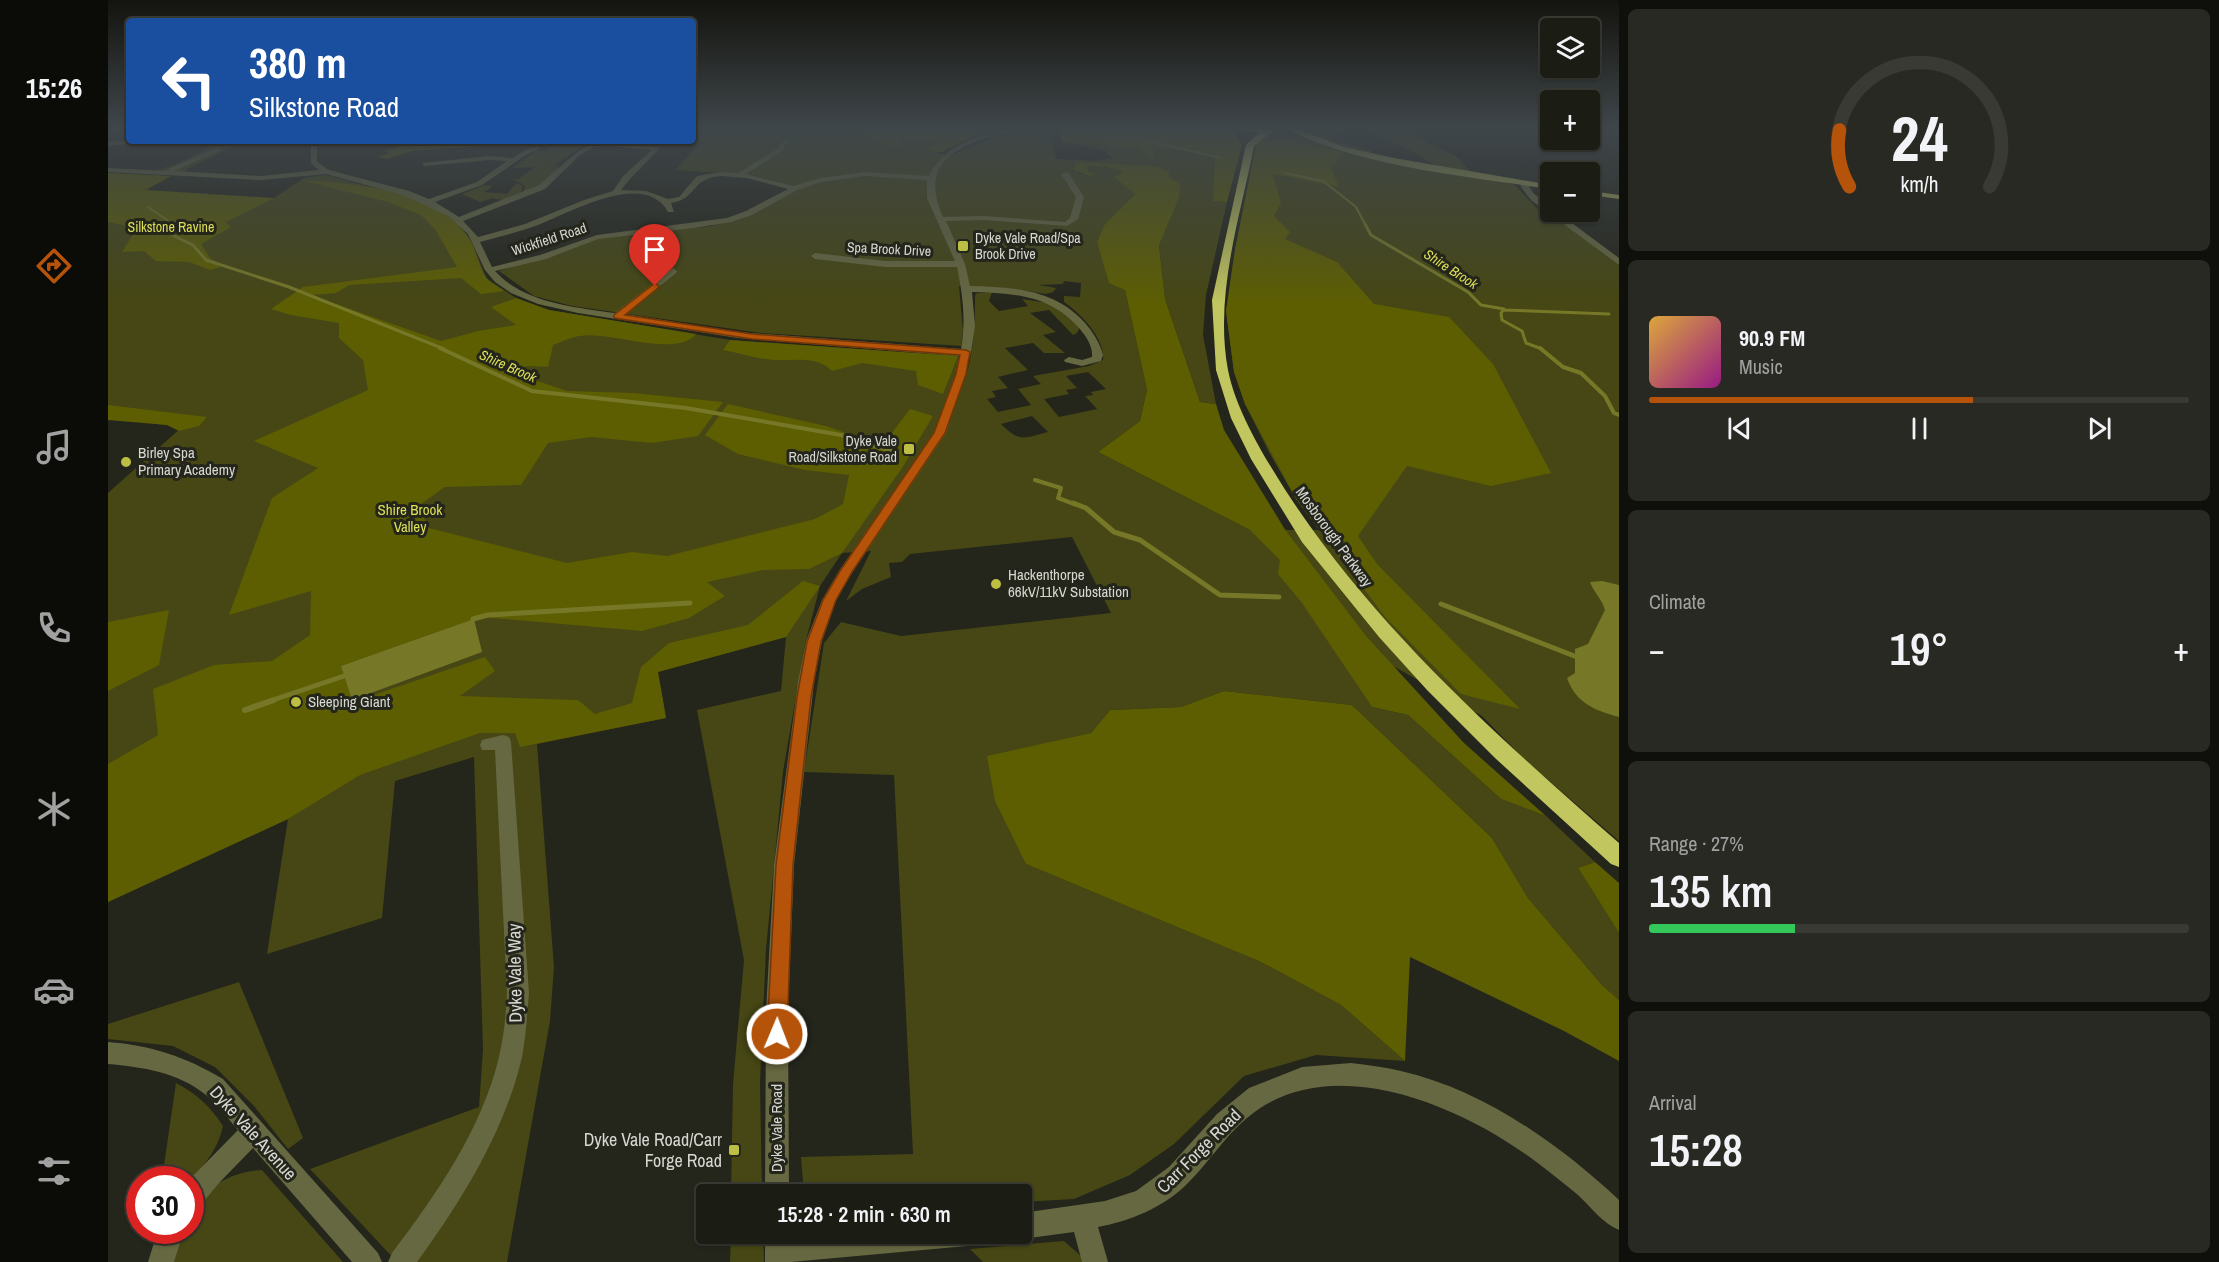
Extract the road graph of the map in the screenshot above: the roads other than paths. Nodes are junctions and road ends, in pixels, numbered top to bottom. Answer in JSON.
{"nodes":[{"id":1,"x":379,"y":186,"type":"edge"},
{"id":2,"x":475,"y":186,"type":"edge"},
{"id":3,"x":543,"y":186,"type":"edge"},
{"id":4,"x":620,"y":186,"type":"edge"},
{"id":5,"x":692,"y":186,"type":"edge"},
{"id":6,"x":784,"y":186,"type":"edge"},
{"id":7,"x":801,"y":186,"type":"edge"},
{"id":8,"x":931,"y":186,"type":"edge"},
{"id":9,"x":1073,"y":186,"type":"edge"},
{"id":10,"x":1242,"y":186,"type":"edge"},
{"id":11,"x":1524,"y":186,"type":"edge"},
{"id":12,"x":794,"y":188,"type":"junction"},
{"id":13,"x":616,"y":192,"type":"junction"},
{"id":14,"x":1600,"y":194,"type":"edge"},
{"id":15,"x":1619,"y":197,"type":"edge"},
{"id":16,"x":668,"y":201,"type":"junction"},
{"id":17,"x":1540,"y":201,"type":"edge"},
{"id":18,"x":429,"y":202,"type":"junction"},
{"id":19,"x":671,"y":210,"type":"dead end"},
{"id":20,"x":941,"y":219,"type":"junction"},
{"id":21,"x":459,"y":220,"type":"junction"},
{"id":22,"x":1566,"y":222,"type":"edge"},
{"id":23,"x":477,"y":240,"type":"junction"},
{"id":24,"x":815,"y":256,"type":"dead end"},
{"id":25,"x":1619,"y":262,"type":"edge"},
{"id":26,"x":962,"y":264,"type":"junction"},
{"id":27,"x":489,"y":270,"type":"junction"},
{"id":28,"x":673,"y":271,"type":"dead end"},
{"id":29,"x":967,"y":289,"type":"junction"},
{"id":30,"x":617,"y":316,"type":"junction"},
{"id":31,"x":966,"y":352,"type":"junction"},
{"id":32,"x":1069,"y":360,"type":"dead end"},
{"id":33,"x":488,"y":745,"type":"dead end"},
{"id":34,"x":1619,"y":857,"type":"edge"},
{"id":35,"x":108,"y":1053,"type":"edge"},
{"id":36,"x":253,"y":1132,"type":"junction"},
{"id":37,"x":204,"y":1181,"type":"edge"},
{"id":38,"x":777,"y":1184,"type":"edge"},
{"id":39,"x":1082,"y":1217,"type":"junction"},
{"id":40,"x":1619,"y":1217,"type":"edge"},
{"id":41,"x":1032,"y":1224,"type":"edge"},
{"id":42,"x":167,"y":1244,"type":"edge"},
{"id":43,"x":828,"y":1244,"type":"edge"},
{"id":44,"x":778,"y":1248,"type":"edge"},
{"id":45,"x":161,"y":1262,"type":"edge"},
{"id":46,"x":369,"y":1262,"type":"edge"},
{"id":47,"x":401,"y":1262,"type":"edge"},
{"id":48,"x":1095,"y":1262,"type":"edge"}],
"edges":[{"from":1,"to":18,"type":"street"},
{"from":2,"to":18,"type":"street"},
{"from":3,"to":21,"type":"street"},
{"from":4,"to":13,"type":"street"},
{"from":5,"to":16,"type":"street"},
{"from":6,"to":12,"type":"street"},
{"from":7,"to":12,"type":"street","name":"Wickfield Road"},
{"from":8,"to":20,"type":"street","name":"Dyke Vale Road"},
{"from":9,"to":20,"type":"street"},
{"from":10,"to":34,"type":"highway","name":"Mosborough Parkway"},
{"from":11,"to":17,"type":"street"},
{"from":12,"to":27,"type":"street","name":"Wickfield Road"},
{"from":13,"to":16,"type":"street"},
{"from":13,"to":23,"type":"street"},
{"from":14,"to":15,"type":"main road"},
{"from":16,"to":19,"type":"street"},
{"from":18,"to":21,"type":"street"},
{"from":20,"to":26,"type":"street","name":"Dyke Vale Road"},
{"from":21,"to":23,"type":"street"},
{"from":22,"to":25,"type":"street"},
{"from":23,"to":27,"type":"street"},
{"from":24,"to":26,"type":"street","name":"Spa Brook Drive"},
{"from":26,"to":29,"type":"street","name":"Dyke Vale Road"},
{"from":27,"to":30,"type":"street"},
{"from":28,"to":30,"type":"street"},
{"from":29,"to":31,"type":"street","name":"Dyke Vale Road"},
{"from":29,"to":32,"type":"street"},
{"from":30,"to":31,"type":"street"},
{"from":31,"to":38,"type":"street","name":"Dyke Vale Road"},
{"from":33,"to":47,"type":"street","name":"Dyke Vale Way"},
{"from":35,"to":36,"type":"street","name":"Dyke Vale Avenue"},
{"from":36,"to":37,"type":"street"},
{"from":36,"to":46,"type":"street","name":"Dyke Vale Avenue"},
{"from":39,"to":40,"type":"street","name":"Carr Forge Road"},
{"from":39,"to":41,"type":"street","name":"Carr Forge Road"},
{"from":39,"to":48,"type":"street"},
{"from":42,"to":45,"type":"street"},
{"from":43,"to":44,"type":"street"}]}
